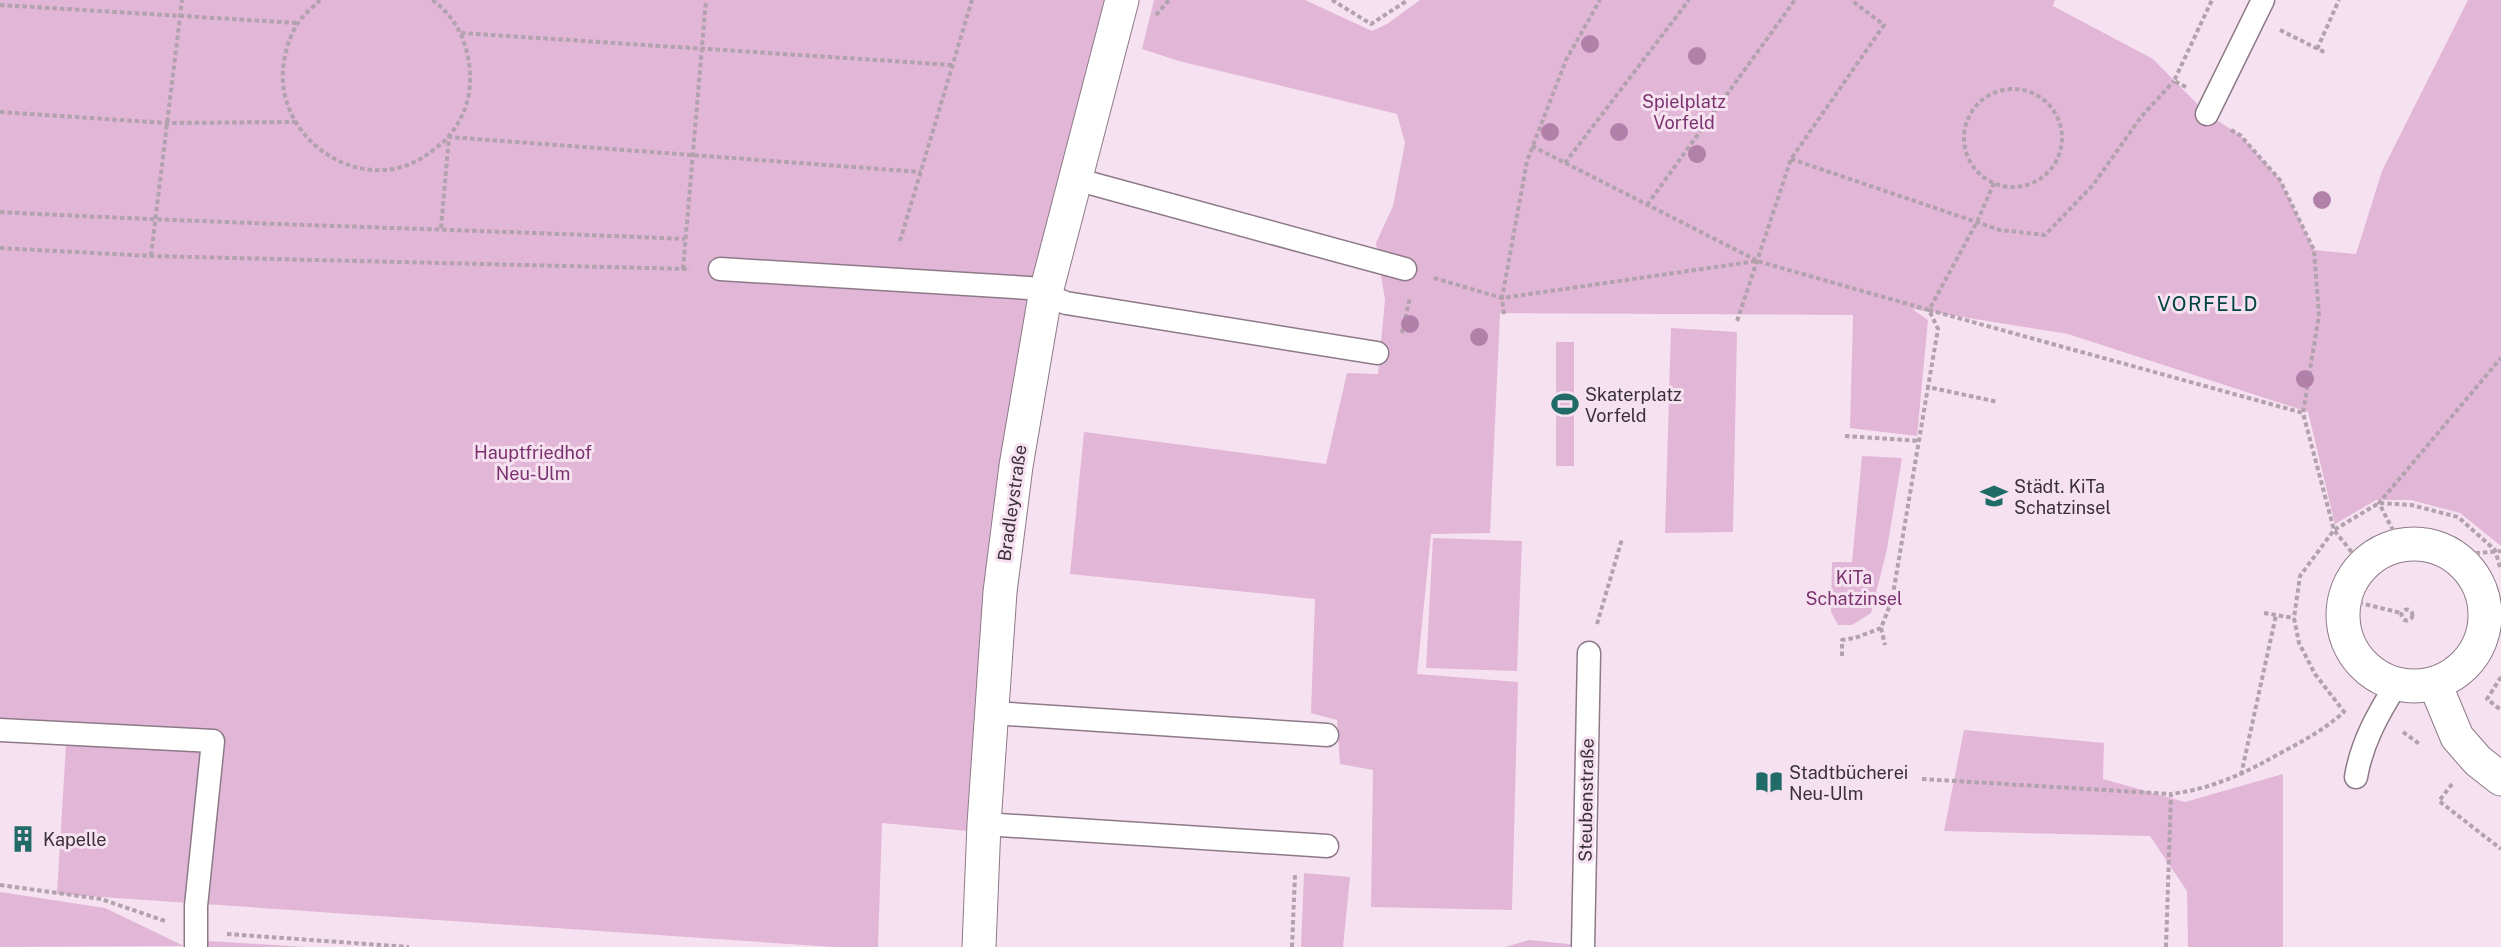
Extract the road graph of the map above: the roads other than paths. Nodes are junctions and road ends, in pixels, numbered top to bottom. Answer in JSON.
{"nodes":[{"id":1,"x":1122,"y":0,"type":"edge"},
{"id":2,"x":2263,"y":0,"type":"edge"},
{"id":3,"x":2210,"y":108,"type":"road end"},
{"id":4,"x":1075,"y":178,"type":"junction"},
{"id":5,"x":720,"y":268,"type":"road end"},
{"id":6,"x":1405,"y":268,"type":"dead end"},
{"id":7,"x":1045,"y":296,"type":"junction"},
{"id":8,"x":1377,"y":353,"type":"road end"},
{"id":9,"x":1588,"y":653,"type":"road end"},
{"id":10,"x":2383,"y":678,"type":"junction"},
{"id":11,"x":2435,"y":684,"type":"junction"},
{"id":12,"x":993,"y":713,"type":"junction"},
{"id":13,"x":0,"y":729,"type":"edge"},
{"id":14,"x":1327,"y":735,"type":"dead end"},
{"id":15,"x":2356,"y":777,"type":"dead end"},
{"id":16,"x":2501,"y":779,"type":"edge"},
{"id":17,"x":984,"y":824,"type":"junction"},
{"id":18,"x":1328,"y":846,"type":"dead end"},
{"id":19,"x":196,"y":940,"type":"edge"},
{"id":20,"x":979,"y":947,"type":"edge"},
{"id":21,"x":1583,"y":947,"type":"edge"}],
"edges":[{"from":1,"to":4,"type":"street","name":"Bradleystraße"},
{"from":2,"to":3,"type":"lane"},
{"from":4,"to":6,"type":"lane"},
{"from":4,"to":7,"type":"street","name":"Bradleystraße"},
{"from":5,"to":7,"type":"lane"},
{"from":7,"to":8,"type":"lane"},
{"from":7,"to":12,"type":"street","name":"Bradleystraße"},
{"from":9,"to":21,"type":"lane","name":"Steubenstraße"},
{"from":10,"to":11,"type":"street"},
{"from":10,"to":11,"type":"street"},
{"from":10,"to":15,"type":"lane"},
{"from":11,"to":16,"type":"street"},
{"from":12,"to":14,"type":"lane"},
{"from":12,"to":17,"type":"street","name":"Bradleystraße"},
{"from":13,"to":19,"type":"lane"},
{"from":17,"to":18,"type":"lane"},
{"from":17,"to":20,"type":"street","name":"Bradleystraße"}]}
